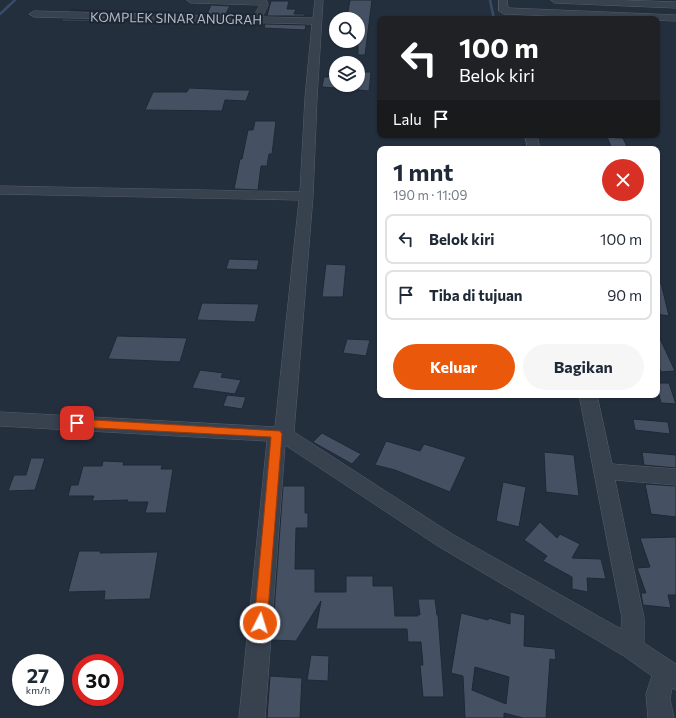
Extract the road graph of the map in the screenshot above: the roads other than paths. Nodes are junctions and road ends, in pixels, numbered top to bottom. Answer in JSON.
{"nodes":[{"id":1,"x":191,"y":0,"type":"edge"},
{"id":2,"x":319,"y":0,"type":"edge"},
{"id":3,"x":504,"y":0,"type":"edge"},
{"id":4,"x":555,"y":0,"type":"edge"},
{"id":5,"x":647,"y":4,"type":"junction"},
{"id":6,"x":676,"y":5,"type":"edge"},
{"id":7,"x":34,"y":14,"type":"dead end"},
{"id":8,"x":630,"y":16,"type":"edge"},
{"id":9,"x":654,"y":16,"type":"edge"},
{"id":10,"x":660,"y":17,"type":"edge"},
{"id":11,"x":676,"y":18,"type":"edge"},
{"id":12,"x":256,"y":19,"type":"junction"},
{"id":13,"x":317,"y":21,"type":"junction"},
{"id":14,"x":0,"y":190,"type":"edge"},
{"id":15,"x":306,"y":196,"type":"junction"},
{"id":16,"x":589,"y":398,"type":"edge"},
{"id":17,"x":0,"y":419,"type":"edge"},
{"id":18,"x":280,"y":434,"type":"junction"},
{"id":19,"x":604,"y":471,"type":"junction"},
{"id":20,"x":676,"y":477,"type":"edge"},
{"id":21,"x":632,"y":648,"type":"junction"},
{"id":22,"x":672,"y":675,"type":"edge"},
{"id":23,"x":252,"y":718,"type":"edge"},
{"id":24,"x":661,"y":718,"type":"edge"}],
"edges":[{"from":1,"to":12,"type":"street"},
{"from":2,"to":13,"type":"street"},
{"from":3,"to":8,"type":"street"},
{"from":4,"to":5,"type":"street"},
{"from":5,"to":6,"type":"street"},
{"from":5,"to":9,"type":"street"},
{"from":7,"to":12,"type":"street","name":"KOMPLEK SINAR ANUGRAH"},
{"from":10,"to":11,"type":"street"},
{"from":12,"to":13,"type":"street","name":"KOMPLEK SINAR ANUGRAH"},
{"from":13,"to":15,"type":"street"},
{"from":14,"to":15,"type":"street"},
{"from":15,"to":18,"type":"street"},
{"from":16,"to":19,"type":"street"},
{"from":17,"to":18,"type":"street"},
{"from":18,"to":21,"type":"street"},
{"from":18,"to":23,"type":"street"},
{"from":19,"to":20,"type":"street"},
{"from":19,"to":21,"type":"street"},
{"from":21,"to":22,"type":"street"},
{"from":22,"to":24,"type":"street"}]}
